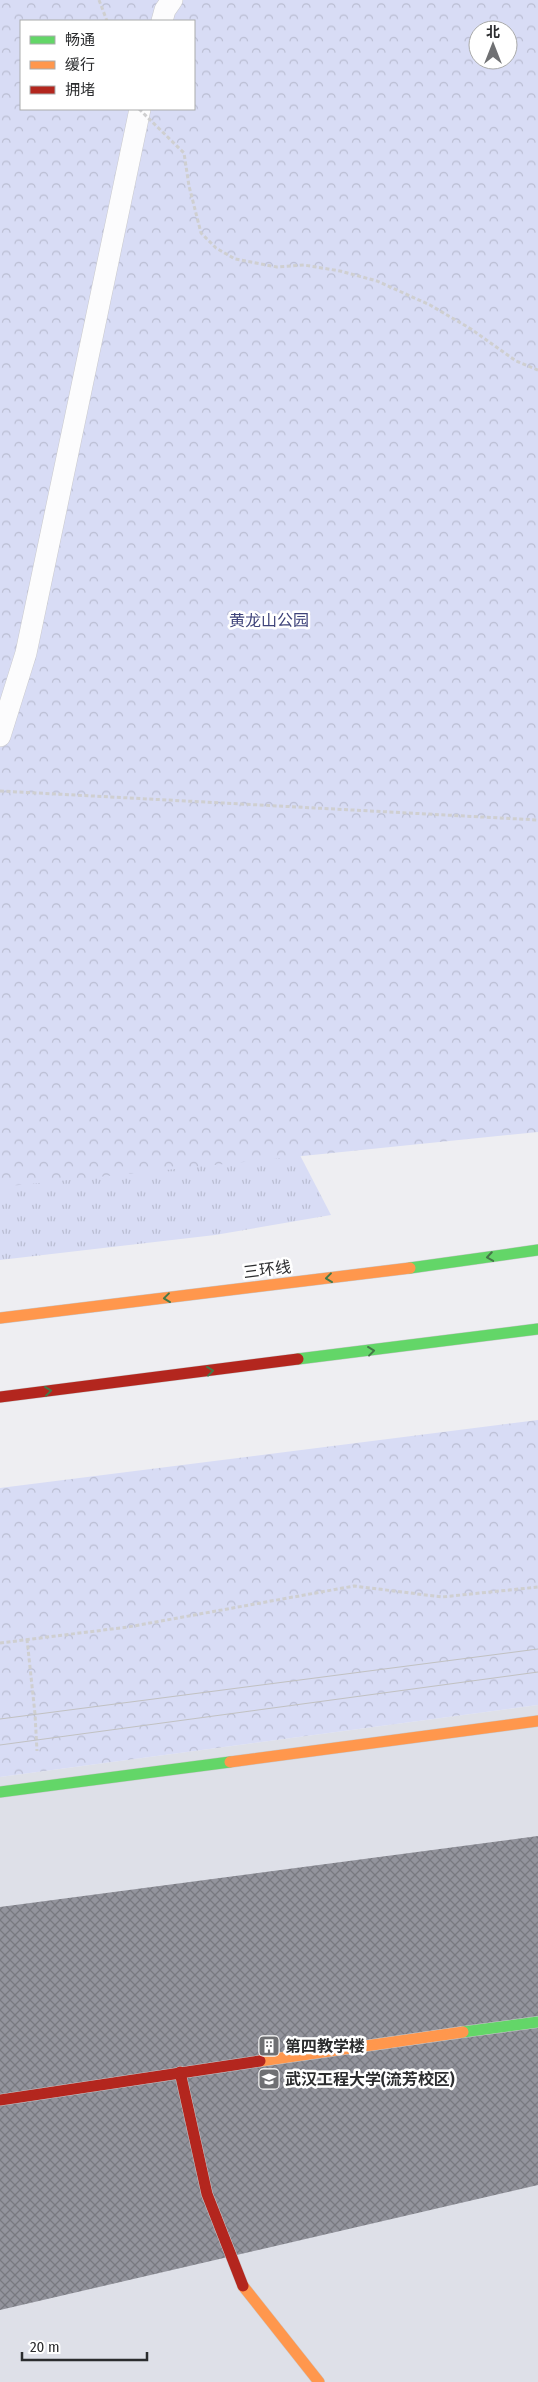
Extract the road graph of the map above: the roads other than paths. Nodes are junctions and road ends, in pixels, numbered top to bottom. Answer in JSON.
{"nodes":[{"id":1,"x":172,"y":0,"type":"edge"},
{"id":2,"x":162,"y":20,"type":"edge"},
{"id":3,"x":139,"y":110,"type":"edge"},
{"id":4,"x":0,"y":736,"type":"edge"},
{"id":5,"x":538,"y":1250,"type":"edge"},
{"id":6,"x":0,"y":1318,"type":"edge"},
{"id":7,"x":538,"y":1329,"type":"edge"},
{"id":8,"x":0,"y":1396,"type":"edge"},
{"id":9,"x":538,"y":1721,"type":"edge"},
{"id":10,"x":0,"y":1792,"type":"edge"},
{"id":11,"x":538,"y":2022,"type":"edge"},
{"id":12,"x":180,"y":2072,"type":"junction"},
{"id":13,"x":0,"y":2100,"type":"edge"},
{"id":14,"x":319,"y":2382,"type":"edge"}],
"edges":[{"from":1,"to":2,"type":"lane"},
{"from":3,"to":4,"type":"lane"},
{"from":5,"to":6,"type":"main road","name":"三环线","one_way":true},
{"from":8,"to":7,"type":"main road","one_way":true},
{"from":9,"to":10,"type":"main road"},
{"from":11,"to":12,"type":"main road"},
{"from":12,"to":13,"type":"main road"},
{"from":12,"to":14,"type":"main road"}]}
